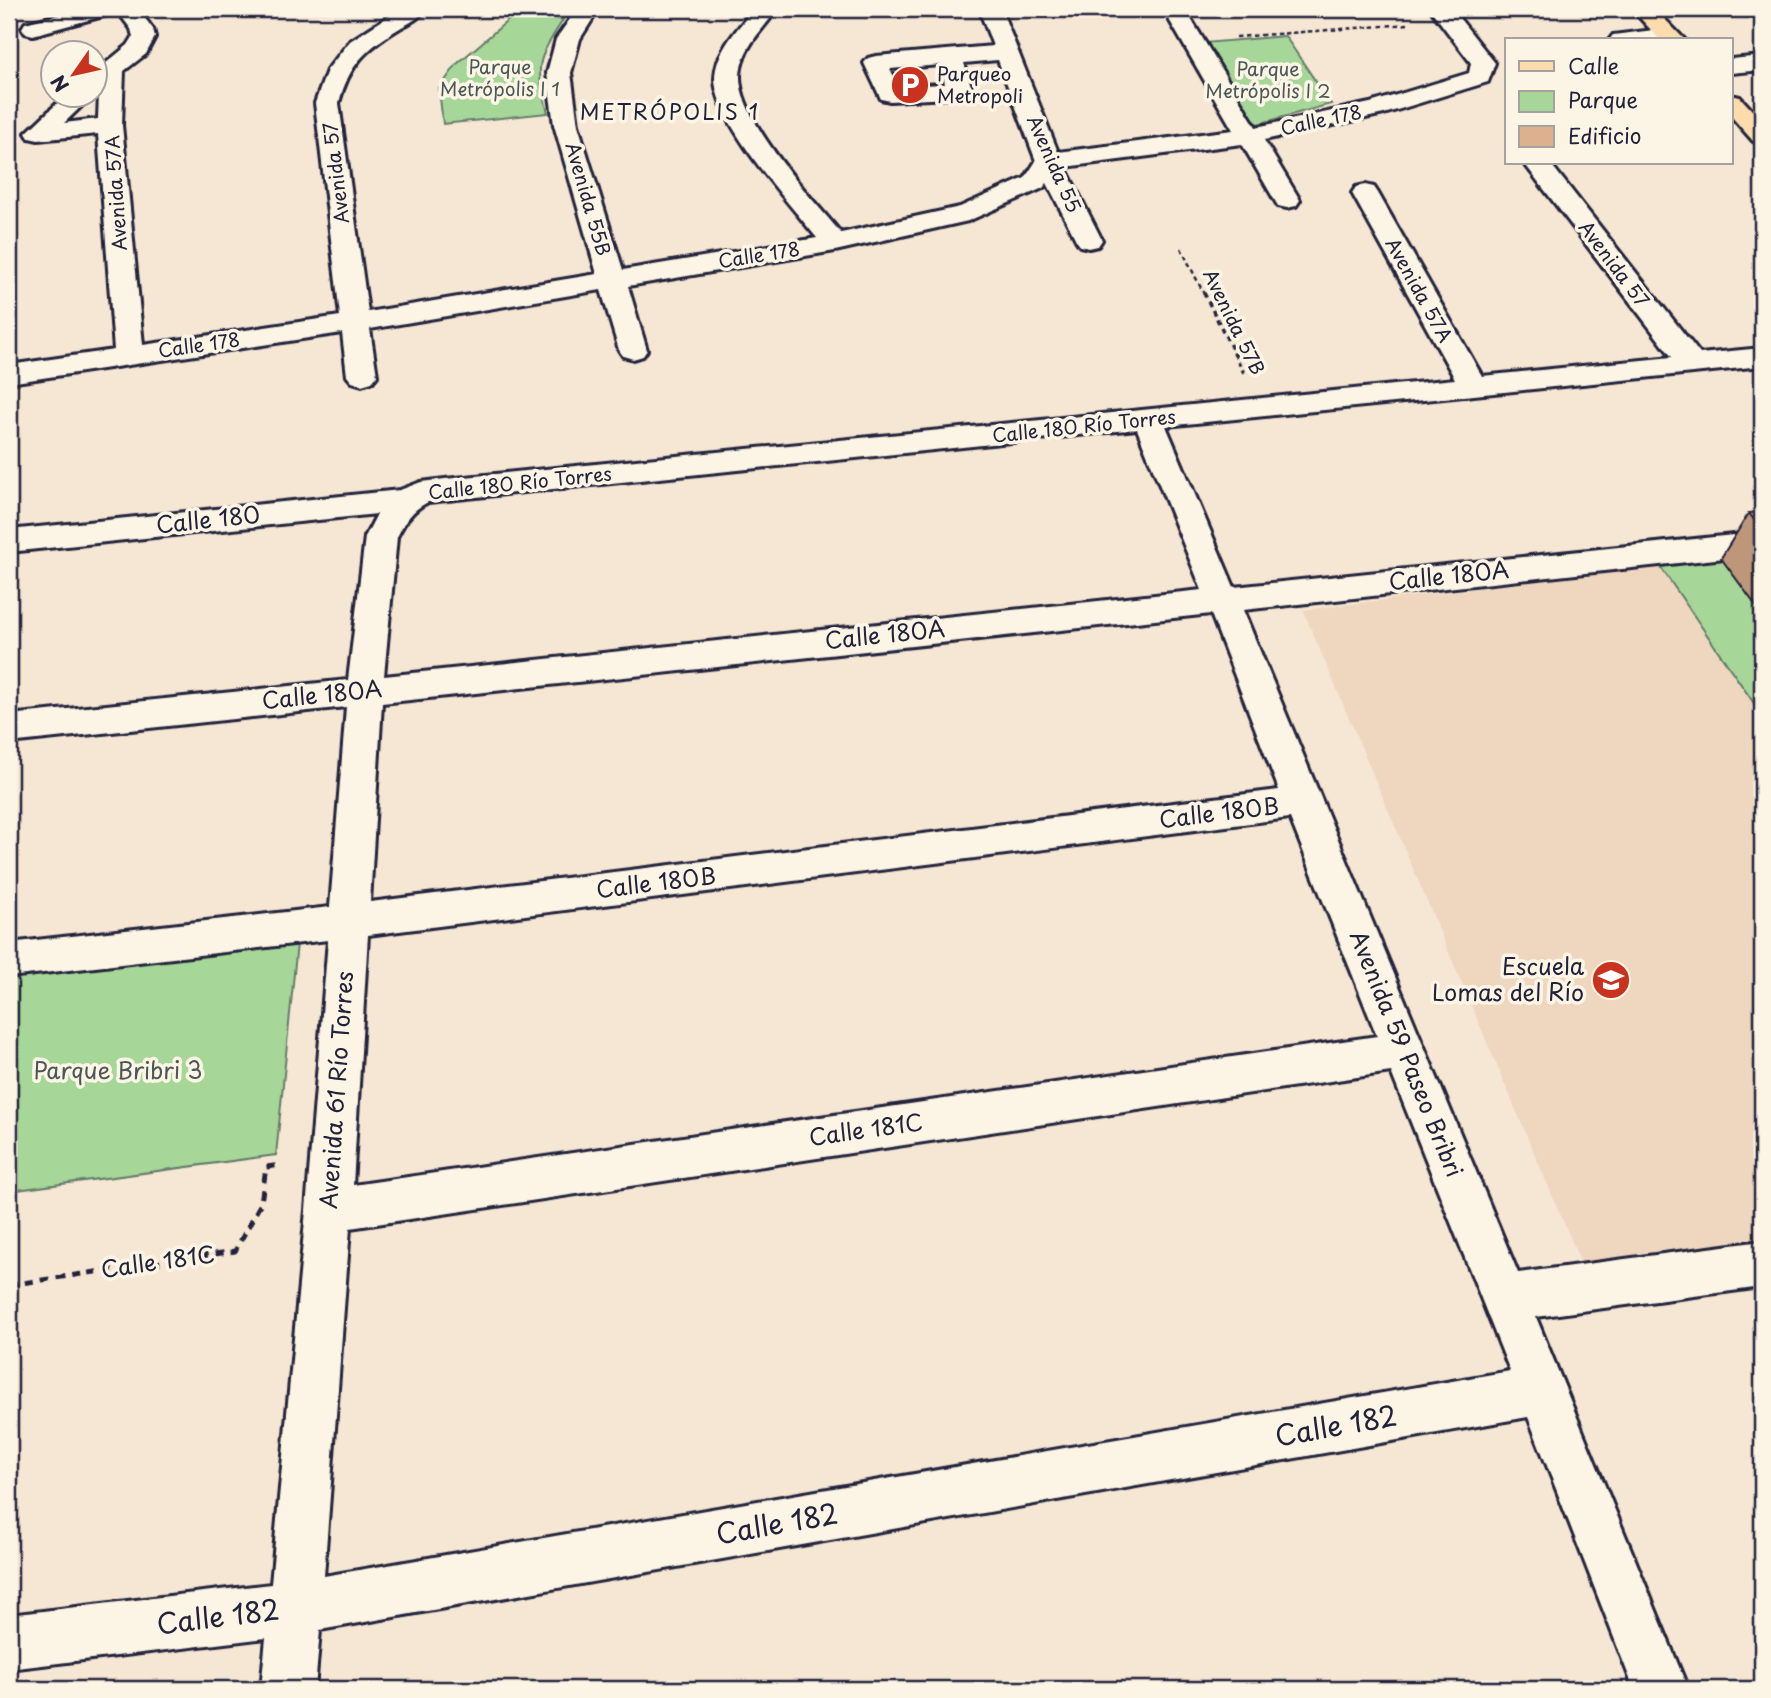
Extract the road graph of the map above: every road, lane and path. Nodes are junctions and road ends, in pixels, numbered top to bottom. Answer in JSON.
{"nodes":[{"id":1,"x":109,"y":9,"type":"edge"},
{"id":2,"x":127,"y":9,"type":"edge"},
{"id":3,"x":415,"y":9,"type":"edge"},
{"id":4,"x":588,"y":9,"type":"edge"},
{"id":5,"x":766,"y":9,"type":"edge"},
{"id":6,"x":990,"y":9,"type":"edge"},
{"id":7,"x":1174,"y":9,"type":"edge"},
{"id":8,"x":1627,"y":9,"type":"edge"},
{"id":9,"x":1643,"y":9,"type":"edge"},
{"id":10,"x":69,"y":13,"type":"edge"},
{"id":11,"x":1446,"y":15,"type":"edge"},
{"id":12,"x":33,"y":18,"type":"edge"},
{"id":13,"x":1661,"y":38,"type":"edge"},
{"id":14,"x":1661,"y":38,"type":"edge"},
{"id":15,"x":1193,"y":40,"type":"junction"},
{"id":16,"x":15,"y":46,"type":"dead end"},
{"id":17,"x":1007,"y":52,"type":"junction"},
{"id":18,"x":1505,"y":52,"type":"edge"},
{"id":19,"x":951,"y":57,"type":"dead end"},
{"id":20,"x":1480,"y":62,"type":"junction"},
{"id":21,"x":1762,"y":63,"type":"edge"},
{"id":22,"x":1732,"y":66,"type":"edge"},
{"id":23,"x":108,"y":71,"type":"edge"},
{"id":24,"x":1732,"y":103,"type":"edge"},
{"id":25,"x":66,"y":108,"type":"edge"},
{"id":26,"x":108,"y":108,"type":"edge"},
{"id":27,"x":1732,"y":121,"type":"edge"},
{"id":28,"x":110,"y":125,"type":"junction"},
{"id":29,"x":1249,"y":136,"type":"junction"},
{"id":30,"x":1762,"y":136,"type":"edge"},
{"id":31,"x":1762,"y":152,"type":"edge"},
{"id":32,"x":1049,"y":161,"type":"junction"},
{"id":33,"x":1538,"y":164,"type":"edge"},
{"id":34,"x":1365,"y":192,"type":"dead end"},
{"id":35,"x":1287,"y":200,"type":"dead end"},
{"id":36,"x":1089,"y":240,"type":"dead end"},
{"id":37,"x":835,"y":243,"type":"junction"},
{"id":38,"x":1181,"y":248,"type":"dead end"},
{"id":39,"x":611,"y":279,"type":"junction"},
{"id":40,"x":354,"y":323,"type":"junction"},
{"id":41,"x":633,"y":350,"type":"dead end"},
{"id":42,"x":128,"y":356,"type":"junction"},
{"id":43,"x":1762,"y":357,"type":"edge"},
{"id":44,"x":1692,"y":364,"type":"junction"},
{"id":45,"x":9,"y":374,"type":"edge"},
{"id":46,"x":362,"y":376,"type":"dead end"},
{"id":47,"x":1474,"y":387,"type":"junction"},
{"id":48,"x":1261,"y":408,"type":"junction"},
{"id":49,"x":1148,"y":420,"type":"junction"},
{"id":50,"x":406,"y":500,"type":"junction"},
{"id":51,"x":9,"y":541,"type":"edge"},
{"id":52,"x":1762,"y":543,"type":"edge"},
{"id":53,"x":1224,"y":600,"type":"junction"},
{"id":54,"x":365,"y":691,"type":"junction"},
{"id":55,"x":9,"y":729,"type":"edge"},
{"id":56,"x":1303,"y":802,"type":"junction"},
{"id":57,"x":350,"y":921,"type":"junction"},
{"id":58,"x":9,"y":960,"type":"edge"},
{"id":59,"x":1404,"y":1051,"type":"junction"},
{"id":60,"x":332,"y":1156,"type":"junction"},
{"id":61,"x":329,"y":1210,"type":"junction"},
{"id":62,"x":1762,"y":1264,"type":"edge"},
{"id":63,"x":9,"y":1284,"type":"edge"},
{"id":64,"x":1506,"y":1298,"type":"junction"},
{"id":65,"x":1543,"y":1390,"type":"junction"},
{"id":66,"x":294,"y":1608,"type":"junction"},
{"id":67,"x":9,"y":1642,"type":"edge"},
{"id":68,"x":288,"y":1689,"type":"edge"},
{"id":69,"x":1661,"y":1689,"type":"edge"}],
"edges":[{"from":1,"to":10,"type":"street"},
{"from":2,"to":23,"type":"street","name":"Avenida 57A"},
{"from":3,"to":40,"type":"street","name":"Avenida 57"},
{"from":4,"to":39,"type":"street","name":"Avenida 55B"},
{"from":5,"to":37,"type":"street"},
{"from":6,"to":17,"type":"street","name":"Avenida 55"},
{"from":7,"to":15,"type":"street"},
{"from":8,"to":13,"type":"main road"},
{"from":9,"to":14,"type":"main road"},
{"from":10,"to":12,"type":"street"},
{"from":11,"to":15,"type":"path"},
{"from":11,"to":20,"type":"street"},
{"from":12,"to":16,"type":"street"},
{"from":15,"to":29,"type":"street"},
{"from":17,"to":19,"type":"street"},
{"from":17,"to":32,"type":"street","name":"Avenida 55"},
{"from":18,"to":20,"type":"street","name":"Calle 178"},
{"from":20,"to":29,"type":"street","name":"Calle 178"},
{"from":21,"to":22,"type":"street"},
{"from":24,"to":30,"type":"main road"},
{"from":25,"to":28,"type":"street"},
{"from":26,"to":28,"type":"street","name":"Avenida 57A"},
{"from":27,"to":31,"type":"main road"},
{"from":28,"to":42,"type":"street","name":"Avenida 57A"},
{"from":29,"to":32,"type":"street","name":"Calle 178"},
{"from":29,"to":35,"type":"street"},
{"from":32,"to":36,"type":"street","name":"Avenida 55"},
{"from":32,"to":37,"type":"street","name":"Calle 178"},
{"from":33,"to":44,"type":"street","name":"Avenida 57"},
{"from":34,"to":47,"type":"street","name":"Avenida 57A"},
{"from":37,"to":39,"type":"street","name":"Calle 178"},
{"from":38,"to":48,"type":"path","name":"Avenida 57B"},
{"from":39,"to":40,"type":"street","name":"Calle 178"},
{"from":39,"to":41,"type":"street","name":"Avenida 55B"},
{"from":40,"to":42,"type":"street","name":"Calle 178"},
{"from":40,"to":46,"type":"street","name":"Avenida 57"},
{"from":42,"to":45,"type":"street","name":"Calle 178"},
{"from":43,"to":44,"type":"street","name":"Calle 180 Río Torres"},
{"from":44,"to":47,"type":"street","name":"Calle 180 Río Torres"},
{"from":47,"to":48,"type":"street","name":"Calle 180 Río Torres"},
{"from":48,"to":49,"type":"street","name":"Calle 180 Río Torres"},
{"from":49,"to":50,"type":"street","name":"Calle 180 Río Torres"},
{"from":49,"to":53,"type":"street","name":"Avenida 59 Paseo Bribri"},
{"from":50,"to":51,"type":"street","name":"Calle 180"},
{"from":50,"to":54,"type":"street","name":"Avenida 61 Río Torres"},
{"from":52,"to":53,"type":"street","name":"Calle 180A"},
{"from":53,"to":54,"type":"street","name":"Calle 180A"},
{"from":53,"to":56,"type":"street","name":"Avenida 59 Paseo Bribri"},
{"from":54,"to":55,"type":"street","name":"Calle 180A"},
{"from":54,"to":57,"type":"street","name":"Avenida 61 Río Torres"},
{"from":56,"to":57,"type":"street","name":"Calle 180B"},
{"from":56,"to":59,"type":"street","name":"Avenida 59 Paseo Bribri"},
{"from":57,"to":58,"type":"street","name":"Calle 180B"},
{"from":57,"to":60,"type":"street","name":"Avenida 61 Río Torres"},
{"from":59,"to":61,"type":"street","name":"Calle 181C"},
{"from":59,"to":64,"type":"street","name":"Avenida 59 Paseo Bribri"},
{"from":60,"to":61,"type":"street","name":"Avenida 61 Río Torres"},
{"from":60,"to":63,"type":"path","name":"Calle 181C"},
{"from":61,"to":66,"type":"street","name":"Avenida 61 Río Torres"},
{"from":62,"to":64,"type":"street"},
{"from":64,"to":65,"type":"street","name":"Avenida 59 Paseo Bribri"},
{"from":65,"to":66,"type":"street","name":"Calle 182"},
{"from":65,"to":69,"type":"street","name":"Avenida 59 Paseo Bribri"},
{"from":66,"to":67,"type":"street","name":"Calle 182"},
{"from":66,"to":68,"type":"street","name":"Avenida 61 Río Torres"}]}
